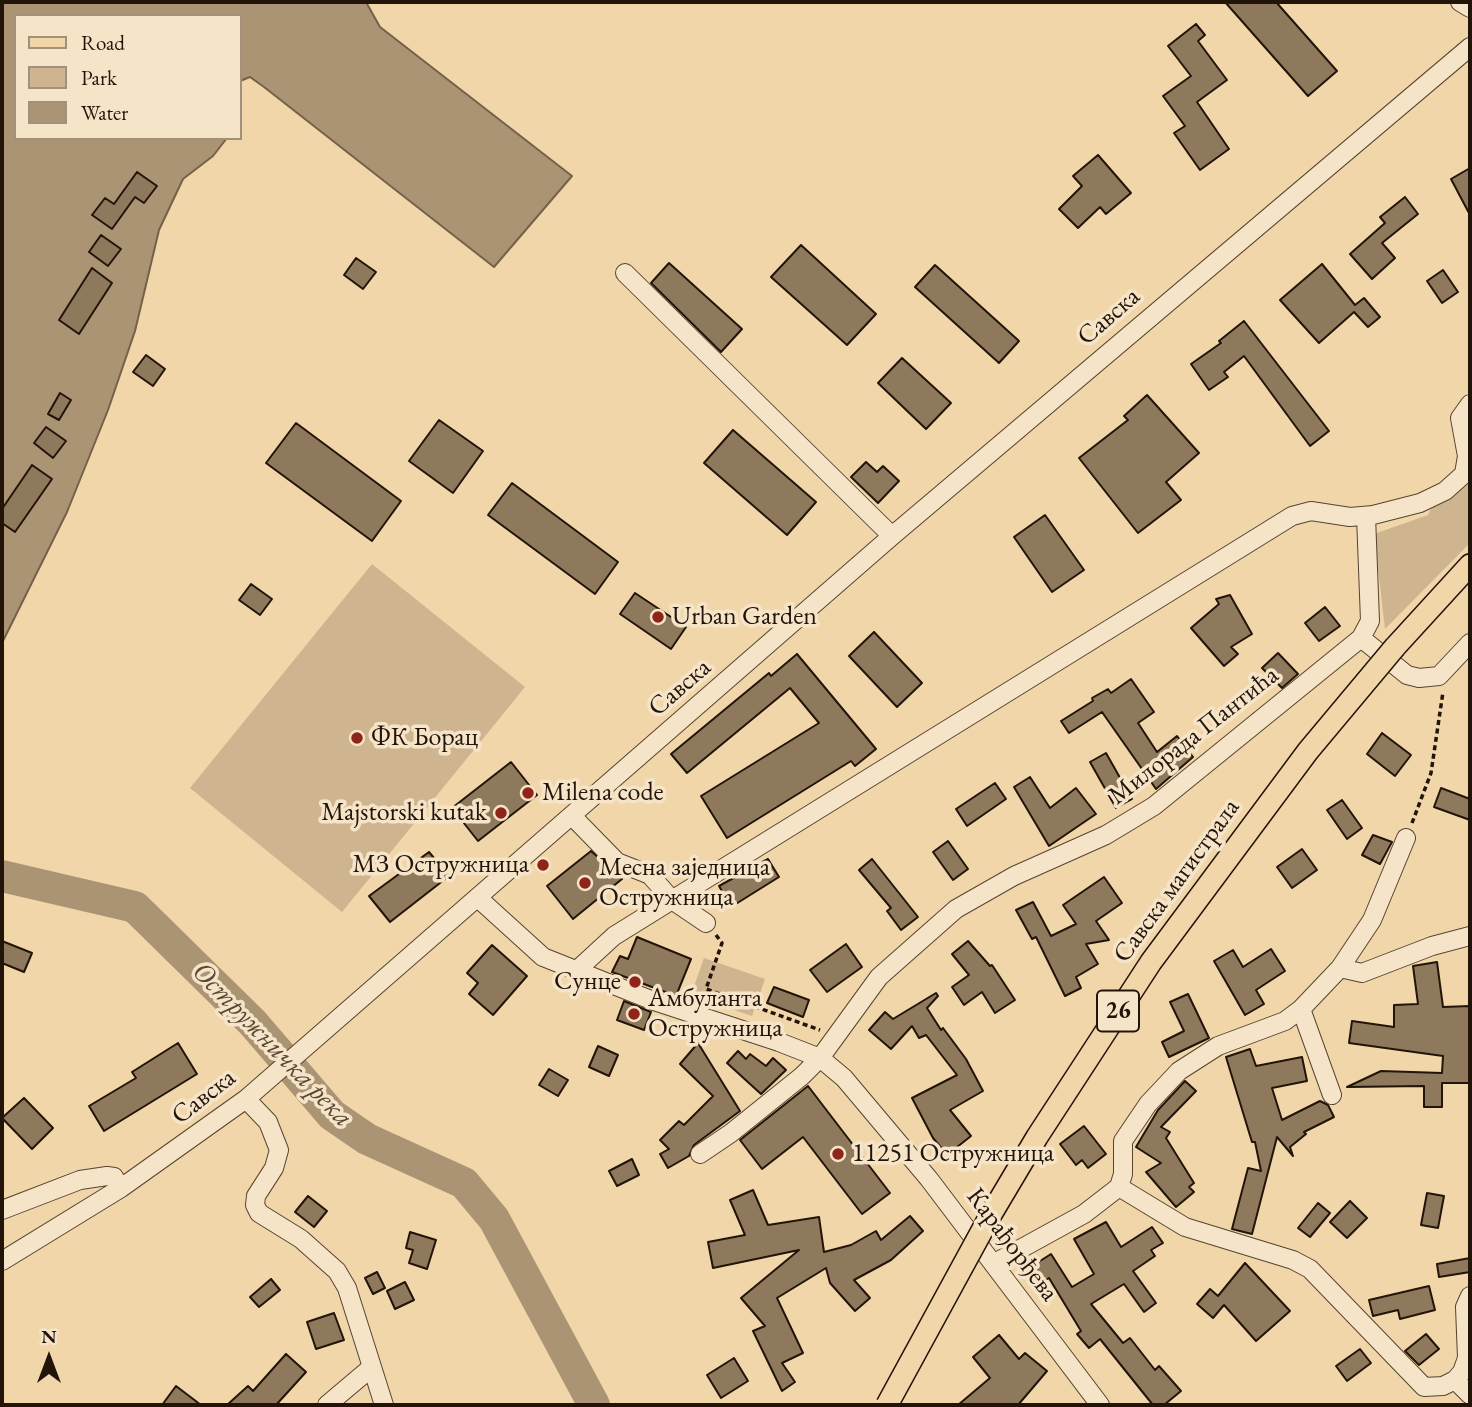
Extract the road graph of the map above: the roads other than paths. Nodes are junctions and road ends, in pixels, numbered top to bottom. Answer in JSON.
{"nodes":[{"id":1,"x":1460,"y":2,"type":"edge"},
{"id":2,"x":1470,"y":8,"type":"edge"},
{"id":3,"x":1470,"y":47,"type":"edge"},
{"id":4,"x":625,"y":273,"type":"dead end"},
{"id":5,"x":1470,"y":404,"type":"edge"},
{"id":6,"x":1366,"y":516,"type":"junction"},
{"id":7,"x":892,"y":536,"type":"junction"},
{"id":8,"x":1470,"y":565,"type":"edge"},
{"id":9,"x":1361,"y":638,"type":"junction"},
{"id":10,"x":1470,"y":643,"type":"edge"},
{"id":11,"x":572,"y":816,"type":"junction"},
{"id":12,"x":1406,"y":838,"type":"road end"},
{"id":13,"x":478,"y":898,"type":"junction"},
{"id":14,"x":672,"y":900,"type":"junction"},
{"id":15,"x":706,"y":923,"type":"road end"},
{"id":16,"x":1470,"y":936,"type":"edge"},
{"id":17,"x":1339,"y":968,"type":"junction"},
{"id":18,"x":576,"y":971,"type":"junction"},
{"id":19,"x":1301,"y":1009,"type":"junction"},
{"id":20,"x":820,"y":1058,"type":"junction"},
{"id":21,"x":1332,"y":1095,"type":"dead end"},
{"id":22,"x":246,"y":1099,"type":"junction"},
{"id":23,"x":700,"y":1154,"type":"dead end"},
{"id":24,"x":1119,"y":1187,"type":"junction"},
{"id":25,"x":121,"y":1188,"type":"junction"},
{"id":26,"x":2,"y":1210,"type":"edge"},
{"id":27,"x":2,"y":1261,"type":"edge"},
{"id":28,"x":993,"y":1264,"type":"junction"},
{"id":29,"x":1470,"y":1296,"type":"edge"},
{"id":30,"x":372,"y":1367,"type":"junction"},
{"id":31,"x":1455,"y":1380,"type":"junction"},
{"id":32,"x":1470,"y":1395,"type":"edge"},
{"id":33,"x":1430,"y":1397,"type":"edge"},
{"id":34,"x":327,"y":1405,"type":"edge"},
{"id":35,"x":384,"y":1405,"type":"edge"},
{"id":36,"x":887,"y":1405,"type":"edge"},
{"id":37,"x":1100,"y":1405,"type":"edge"}],
"edges":[{"from":1,"to":2,"type":"street"},
{"from":3,"to":7,"type":"street","name":"Савска"},
{"from":4,"to":7,"type":"street"},
{"from":5,"to":6,"type":"street"},
{"from":6,"to":9,"type":"street"},
{"from":6,"to":14,"type":"street"},
{"from":7,"to":11,"type":"street","name":"Савска"},
{"from":8,"to":36,"type":"main road","name":"Савска магистрала","number":"26","bridge":true},
{"from":9,"to":10,"type":"street"},
{"from":9,"to":20,"type":"street","name":"Милорада Пантића"},
{"from":11,"to":13,"type":"street","name":"Савска"},
{"from":11,"to":14,"type":"street"},
{"from":12,"to":17,"type":"street"},
{"from":13,"to":18,"type":"street","name":"Карађорђева"},
{"from":13,"to":22,"type":"street","name":"Савска"},
{"from":14,"to":15,"type":"street"},
{"from":14,"to":18,"type":"street"},
{"from":16,"to":17,"type":"street"},
{"from":17,"to":19,"type":"street"},
{"from":18,"to":20,"type":"street","name":"Карађорђева"},
{"from":19,"to":21,"type":"street"},
{"from":19,"to":24,"type":"street"},
{"from":20,"to":23,"type":"street"},
{"from":20,"to":28,"type":"street","name":"Карађорђева"},
{"from":22,"to":25,"type":"street","name":"Савска"},
{"from":22,"to":30,"type":"street"},
{"from":24,"to":28,"type":"street"},
{"from":24,"to":33,"type":"street"},
{"from":25,"to":26,"type":"street"},
{"from":25,"to":27,"type":"street","name":"Савска"},
{"from":28,"to":37,"type":"street","name":"Карађорђева"},
{"from":29,"to":31,"type":"street"},
{"from":30,"to":34,"type":"street"},
{"from":30,"to":35,"type":"street"},
{"from":31,"to":32,"type":"street"},
{"from":31,"to":33,"type":"street"}]}
